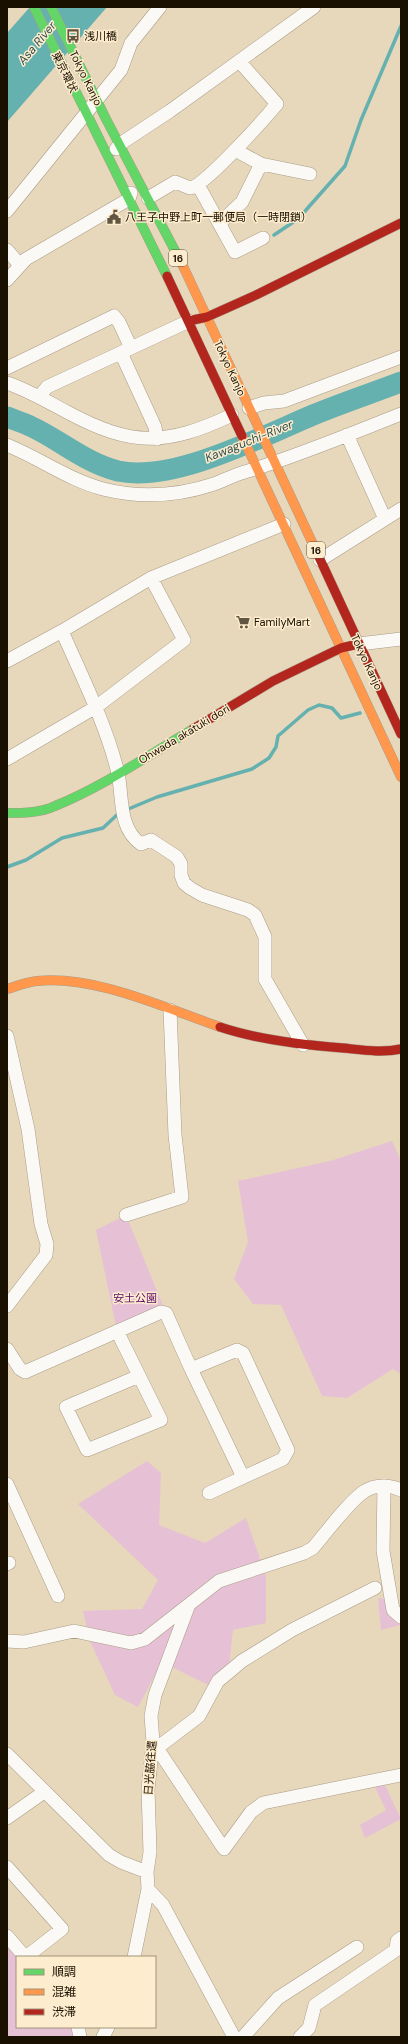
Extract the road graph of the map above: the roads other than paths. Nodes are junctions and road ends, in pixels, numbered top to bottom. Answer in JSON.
{"nodes":[{"id":1,"x":34,"y":7,"type":"edge"},
{"id":2,"x":51,"y":7,"type":"edge"},
{"id":3,"x":160,"y":7,"type":"edge"},
{"id":4,"x":314,"y":7,"type":"edge"},
{"id":5,"x":239,"y":61,"type":"junction"},
{"id":6,"x":97,"y":100,"type":"junction"},
{"id":7,"x":83,"y":109,"type":"junction"},
{"id":8,"x":120,"y":144,"type":"junction"},
{"id":9,"x":236,"y":150,"type":"junction"},
{"id":10,"x":261,"y":164,"type":"junction"},
{"id":11,"x":310,"y":174,"type":"dead end"},
{"id":12,"x":198,"y":185,"type":"junction"},
{"id":13,"x":148,"y":198,"type":"junction"},
{"id":14,"x":129,"y":199,"type":"junction"},
{"id":15,"x":7,"y":211,"type":"edge"},
{"id":16,"x":401,"y":223,"type":"edge"},
{"id":17,"x":220,"y":224,"type":"junction"},
{"id":18,"x":262,"y":238,"type":"dead end"},
{"id":19,"x":7,"y":250,"type":"edge"},
{"id":20,"x":20,"y":265,"type":"junction"},
{"id":21,"x":7,"y":280,"type":"edge"},
{"id":22,"x":207,"y":317,"type":"junction"},
{"id":23,"x":188,"y":321,"type":"junction"},
{"id":24,"x":126,"y":350,"type":"junction"},
{"id":25,"x":401,"y":357,"type":"edge"},
{"id":26,"x":7,"y":368,"type":"edge"},
{"id":27,"x":7,"y":383,"type":"edge"},
{"id":28,"x":38,"y":397,"type":"junction"},
{"id":29,"x":251,"y":413,"type":"junction"},
{"id":30,"x":401,"y":414,"type":"edge"},
{"id":31,"x":235,"y":420,"type":"junction"},
{"id":32,"x":347,"y":436,"type":"junction"},
{"id":33,"x":157,"y":439,"type":"junction"},
{"id":34,"x":7,"y":445,"type":"edge"},
{"id":35,"x":274,"y":460,"type":"junction"},
{"id":36,"x":256,"y":466,"type":"junction"},
{"id":37,"x":401,"y":509,"type":"edge"},
{"id":38,"x":385,"y":519,"type":"junction"},
{"id":39,"x":284,"y":524,"type":"junction"},
{"id":40,"x":320,"y":560,"type":"junction"},
{"id":41,"x":151,"y":578,"type":"junction"},
{"id":42,"x":62,"y":631,"type":"junction"},
{"id":43,"x":401,"y":639,"type":"edge"},
{"id":44,"x":359,"y":644,"type":"junction"},
{"id":45,"x":341,"y":648,"type":"junction"},
{"id":46,"x":7,"y":661,"type":"edge"},
{"id":47,"x":96,"y":707,"type":"junction"},
{"id":48,"x":401,"y":734,"type":"edge"},
{"id":49,"x":7,"y":759,"type":"edge"},
{"id":50,"x":118,"y":774,"type":"junction"},
{"id":51,"x":401,"y":777,"type":"edge"},
{"id":52,"x":7,"y":813,"type":"edge"},
{"id":53,"x":7,"y":989,"type":"edge"},
{"id":54,"x":170,"y":1010,"type":"junction"},
{"id":55,"x":7,"y":1036,"type":"edge"},
{"id":56,"x":303,"y":1045,"type":"junction"},
{"id":57,"x":401,"y":1049,"type":"edge"},
{"id":58,"x":126,"y":1215,"type":"dead end"},
{"id":59,"x":7,"y":1306,"type":"edge"},
{"id":60,"x":117,"y":1331,"type":"junction"},
{"id":61,"x":7,"y":1349,"type":"edge"},
{"id":62,"x":191,"y":1369,"type":"junction"},
{"id":63,"x":139,"y":1376,"type":"junction"},
{"id":64,"x":243,"y":1477,"type":"junction"},
{"id":65,"x":7,"y":1484,"type":"edge"},
{"id":66,"x":384,"y":1486,"type":"junction"},
{"id":67,"x":401,"y":1490,"type":"edge"},
{"id":68,"x":209,"y":1493,"type":"dead end"},
{"id":69,"x":375,"y":1588,"type":"dead end"},
{"id":70,"x":58,"y":1596,"type":"dead end"},
{"id":71,"x":192,"y":1598,"type":"junction"},
{"id":72,"x":401,"y":1617,"type":"edge"},
{"id":73,"x":7,"y":1641,"type":"edge"},
{"id":74,"x":155,"y":1745,"type":"junction"},
{"id":75,"x":7,"y":1754,"type":"edge"},
{"id":76,"x":401,"y":1775,"type":"edge"},
{"id":77,"x":44,"y":1792,"type":"junction"},
{"id":78,"x":7,"y":1818,"type":"edge"},
{"id":79,"x":7,"y":1866,"type":"edge"},
{"id":80,"x":147,"y":1872,"type":"junction"},
{"id":81,"x":148,"y":1890,"type":"junction"},
{"id":82,"x":7,"y":1936,"type":"edge"},
{"id":83,"x":401,"y":1938,"type":"edge"},
{"id":84,"x":357,"y":1947,"type":"dead end"},
{"id":85,"x":25,"y":1956,"type":"edge"},
{"id":86,"x":27,"y":1956,"type":"edge"},
{"id":87,"x":134,"y":1956,"type":"edge"},
{"id":88,"x":234,"y":2037,"type":"edge"},
{"id":89,"x":243,"y":2037,"type":"edge"},
{"id":90,"x":300,"y":2037,"type":"edge"}],
"edges":[{"from":1,"to":7,"type":"main road","name":"東京環状","number":"16"},
{"from":2,"to":6,"type":"main road","name":"Tokyo Kanjo","number":"16"},
{"from":3,"to":6,"type":"street"},
{"from":4,"to":5,"type":"street"},
{"from":5,"to":8,"type":"street"},
{"from":5,"to":9,"type":"street"},
{"from":6,"to":7,"type":"street"},
{"from":6,"to":8,"type":"main road","name":"Tokyo Kanjo","number":"16"},
{"from":7,"to":14,"type":"main road","name":"Tokyo Kanjo","number":"16"},
{"from":7,"to":15,"type":"street"},
{"from":8,"to":13,"type":"main road","name":"Tokyo Kanjo","number":"16"},
{"from":8,"to":14,"type":"street"},
{"from":9,"to":10,"type":"street"},
{"from":9,"to":12,"type":"street"},
{"from":10,"to":11,"type":"street"},
{"from":10,"to":17,"type":"street"},
{"from":12,"to":13,"type":"street"},
{"from":12,"to":17,"type":"street"},
{"from":13,"to":22,"type":"main road","name":"Tokyo Kanjo","number":"16"},
{"from":14,"to":20,"type":"street"},
{"from":14,"to":23,"type":"main road","name":"Tokyo Kanjo","number":"16"},
{"from":16,"to":22,"type":"main road"},
{"from":17,"to":18,"type":"street"},
{"from":19,"to":20,"type":"street"},
{"from":20,"to":21,"type":"street"},
{"from":22,"to":23,"type":"main road"},
{"from":22,"to":29,"type":"main road","name":"Tokyo Kanjo","number":"16"},
{"from":23,"to":24,"type":"street"},
{"from":23,"to":31,"type":"main road","name":"Tokyo Kanjo","number":"16"},
{"from":24,"to":26,"type":"street"},
{"from":24,"to":28,"type":"street"},
{"from":24,"to":33,"type":"street"},
{"from":25,"to":29,"type":"street"},
{"from":27,"to":28,"type":"street"},
{"from":28,"to":33,"type":"street"},
{"from":29,"to":35,"type":"main road","name":"Tokyo Kanjo","number":"16"},
{"from":30,"to":32,"type":"street"},
{"from":31,"to":33,"type":"street"},
{"from":31,"to":36,"type":"main road","name":"Tokyo Kanjo","number":"16"},
{"from":32,"to":35,"type":"street"},
{"from":32,"to":38,"type":"street"},
{"from":34,"to":36,"type":"street"},
{"from":35,"to":36,"type":"street"},
{"from":35,"to":40,"type":"main road","name":"Tokyo Kanjo","number":"16"},
{"from":36,"to":39,"type":"main road","name":"Tokyo Kanjo","number":"16"},
{"from":37,"to":38,"type":"street"},
{"from":38,"to":40,"type":"street"},
{"from":39,"to":41,"type":"street"},
{"from":39,"to":45,"type":"main road","name":"Tokyo Kanjo","number":"16"},
{"from":40,"to":44,"type":"main road","name":"Tokyo Kanjo","number":"16"},
{"from":41,"to":42,"type":"street"},
{"from":41,"to":47,"type":"street"},
{"from":42,"to":46,"type":"street"},
{"from":42,"to":47,"type":"street"},
{"from":43,"to":44,"type":"street"},
{"from":44,"to":45,"type":"main road","name":"Ohwada akatuki dori"},
{"from":44,"to":48,"type":"main road","name":"Tokyo Kanjo","number":"16"},
{"from":45,"to":50,"type":"main road","name":"Ohwada akatuki dori"},
{"from":45,"to":51,"type":"main road","name":"Tokyo Kanjo","number":"16"},
{"from":47,"to":49,"type":"street"},
{"from":47,"to":50,"type":"street"},
{"from":50,"to":52,"type":"main road","name":"Ohwada akatuki dori"},
{"from":50,"to":56,"type":"street"},
{"from":53,"to":54,"type":"main road"},
{"from":54,"to":56,"type":"main road"},
{"from":54,"to":58,"type":"street"},
{"from":55,"to":59,"type":"street"},
{"from":56,"to":57,"type":"main road"},
{"from":60,"to":61,"type":"street"},
{"from":60,"to":62,"type":"street"},
{"from":60,"to":63,"type":"street"},
{"from":62,"to":64,"type":"street"},
{"from":62,"to":64,"type":"street"},
{"from":63,"to":63,"type":"street"},
{"from":64,"to":68,"type":"street"},
{"from":65,"to":70,"type":"street"},
{"from":66,"to":67,"type":"street"},
{"from":66,"to":71,"type":"street"},
{"from":66,"to":72,"type":"street"},
{"from":69,"to":74,"type":"street"},
{"from":71,"to":73,"type":"street"},
{"from":71,"to":74,"type":"street","name":"日光脇往還"},
{"from":74,"to":76,"type":"street"},
{"from":74,"to":80,"type":"street","name":"日光脇往還"},
{"from":75,"to":77,"type":"street"},
{"from":77,"to":78,"type":"street"},
{"from":77,"to":80,"type":"street"},
{"from":79,"to":86,"type":"street"},
{"from":80,"to":81,"type":"street","name":"日光脇往還"},
{"from":81,"to":87,"type":"street","name":"日光脇往還"},
{"from":81,"to":88,"type":"street"},
{"from":82,"to":85,"type":"street"},
{"from":83,"to":90,"type":"street"},
{"from":84,"to":89,"type":"street"}]}
